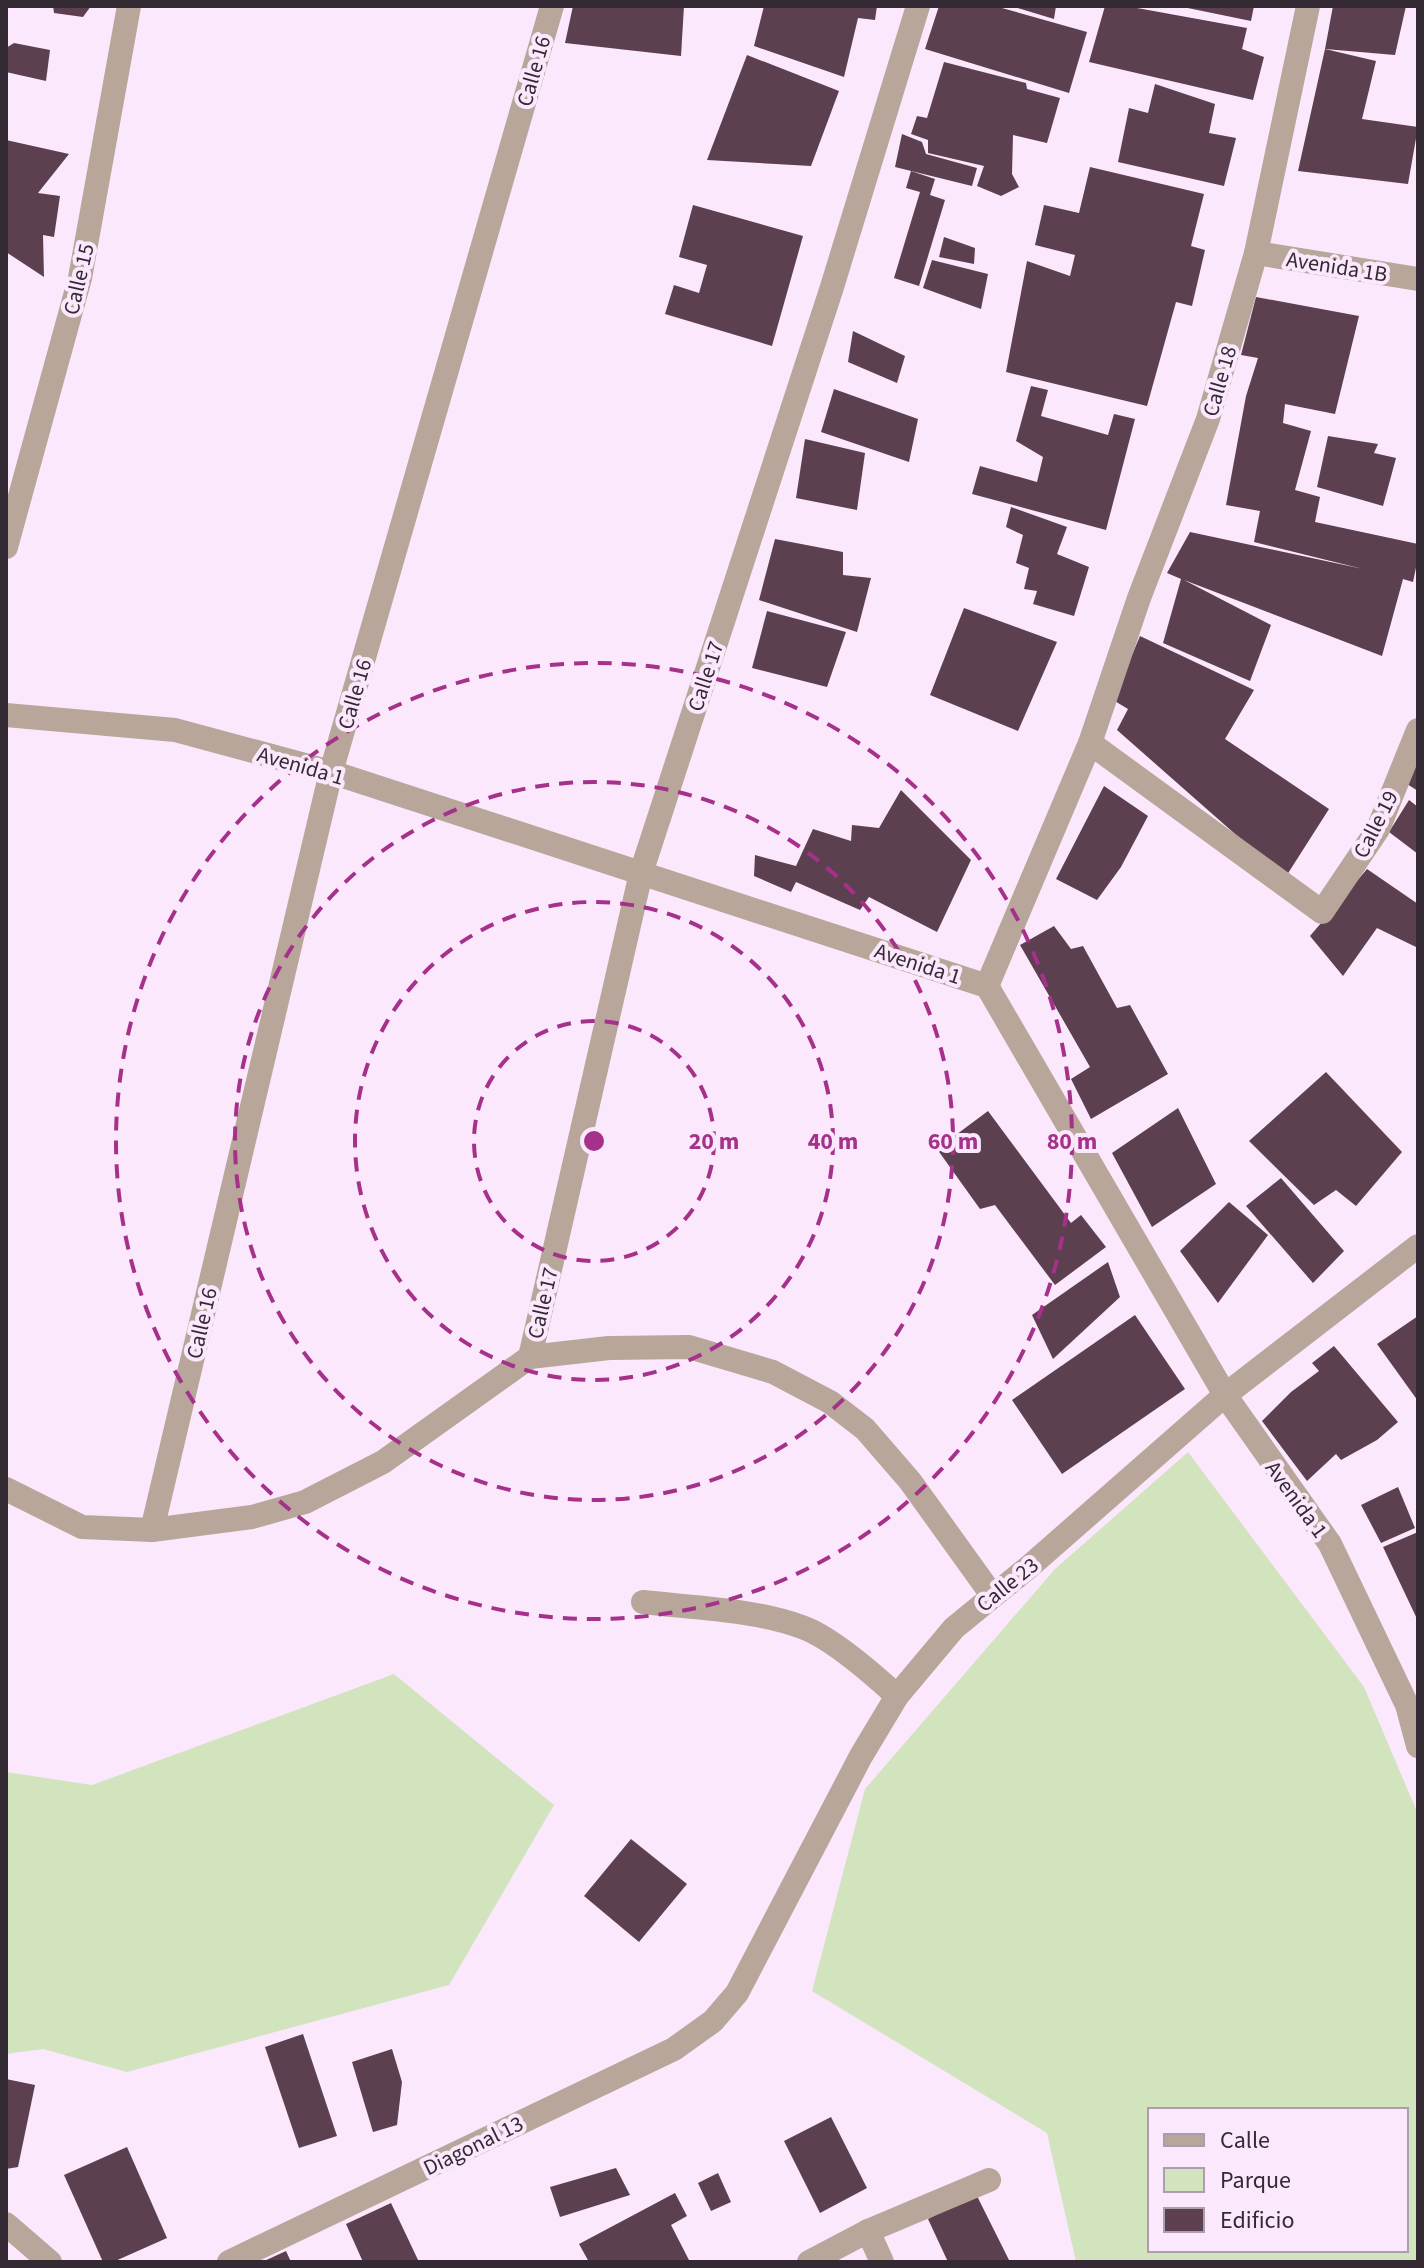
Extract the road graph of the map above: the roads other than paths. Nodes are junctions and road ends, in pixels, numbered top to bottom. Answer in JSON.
{"nodes":[{"id":1,"x":129,"y":6,"type":"edge"},
{"id":2,"x":552,"y":6,"type":"edge"},
{"id":3,"x":918,"y":6,"type":"edge"},
{"id":4,"x":1308,"y":6,"type":"edge"},
{"id":5,"x":1256,"y":253,"type":"junction"},
{"id":6,"x":1418,"y":279,"type":"edge"},
{"id":7,"x":6,"y":547,"type":"edge"},
{"id":8,"x":6,"y":715,"type":"edge"},
{"id":9,"x":1418,"y":730,"type":"edge"},
{"id":10,"x":1090,"y":743,"type":"junction"},
{"id":11,"x":331,"y":772,"type":"junction"},
{"id":12,"x":641,"y":873,"type":"junction"},
{"id":13,"x":987,"y":986,"type":"junction"},
{"id":14,"x":1418,"y":1246,"type":"edge"},
{"id":15,"x":530,"y":1357,"type":"junction"},
{"id":16,"x":1225,"y":1395,"type":"junction"},
{"id":17,"x":6,"y":1489,"type":"edge"},
{"id":18,"x":152,"y":1530,"type":"junction"},
{"id":19,"x":992,"y":1595,"type":"junction"},
{"id":20,"x":643,"y":1602,"type":"dead end"},
{"id":21,"x":897,"y":1696,"type":"junction"},
{"id":22,"x":1418,"y":1746,"type":"edge"},
{"id":23,"x":713,"y":2021,"type":"joint"},
{"id":24,"x":989,"y":2180,"type":"dead end"},
{"id":25,"x":6,"y":2224,"type":"edge"},
{"id":26,"x":868,"y":2231,"type":"junction"},
{"id":27,"x":50,"y":2262,"type":"edge"},
{"id":28,"x":229,"y":2262,"type":"edge"},
{"id":29,"x":809,"y":2262,"type":"edge"},
{"id":30,"x":882,"y":2262,"type":"edge"}],
"edges":[{"from":1,"to":7,"type":"street","name":"Calle 15"},
{"from":2,"to":11,"type":"street","name":"Calle 16"},
{"from":3,"to":12,"type":"street","name":"Calle 17"},
{"from":4,"to":5,"type":"street","name":"Calle 18"},
{"from":5,"to":6,"type":"street","name":"Avenida 1B"},
{"from":5,"to":10,"type":"street","name":"Calle 18"},
{"from":8,"to":11,"type":"street","name":"Avenida 1"},
{"from":9,"to":10,"type":"street","name":"Calle 19"},
{"from":10,"to":13,"type":"street","name":"Calle 18"},
{"from":11,"to":12,"type":"street","name":"Avenida 1"},
{"from":11,"to":18,"type":"street","name":"Calle 16"},
{"from":12,"to":13,"type":"street","name":"Avenida 1"},
{"from":12,"to":15,"type":"street","name":"Calle 17"},
{"from":13,"to":16,"type":"street","name":"Avenida 1"},
{"from":14,"to":16,"type":"street","name":"Calle 23"},
{"from":15,"to":18,"type":"street"},
{"from":15,"to":19,"type":"street"},
{"from":16,"to":19,"type":"street","name":"Calle 23"},
{"from":16,"to":22,"type":"street","name":"Avenida 1"},
{"from":17,"to":18,"type":"street"},
{"from":19,"to":21,"type":"street","name":"Calle 23"},
{"from":20,"to":21,"type":"street"},
{"from":21,"to":23,"type":"street","name":"Calle 23"},
{"from":23,"to":28,"type":"street","name":"Diagonal 13"},
{"from":24,"to":26,"type":"street"},
{"from":25,"to":27,"type":"street"},
{"from":26,"to":29,"type":"street"},
{"from":26,"to":30,"type":"street"}]}
